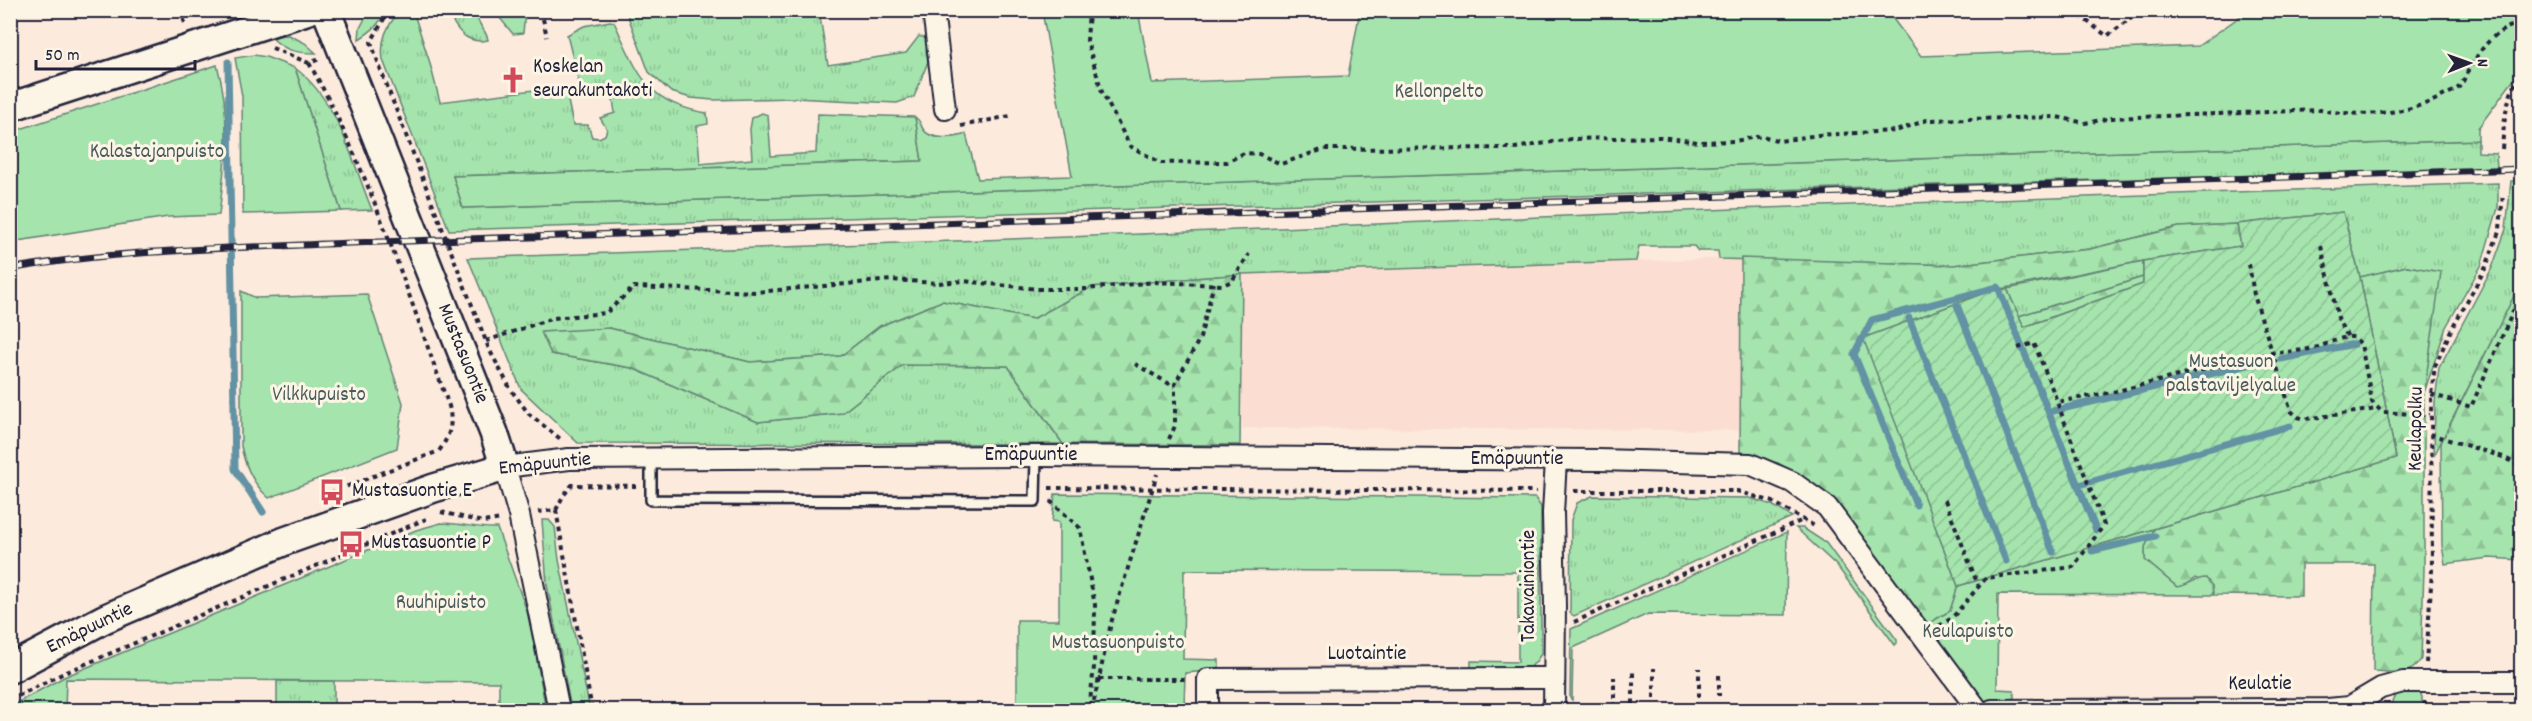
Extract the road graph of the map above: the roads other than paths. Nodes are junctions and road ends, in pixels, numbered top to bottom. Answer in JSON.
{"nodes":[{"id":1,"x":309,"y":10,"type":"edge"},
{"id":2,"x":326,"y":10,"type":"edge"},
{"id":3,"x":933,"y":10,"type":"edge"},
{"id":4,"x":10,"y":107,"type":"edge"},
{"id":5,"x":945,"y":109,"type":"dead end"},
{"id":6,"x":1036,"y":456,"type":"junction"},
{"id":7,"x":651,"y":459,"type":"junction"},
{"id":8,"x":1556,"y":460,"type":"junction"},
{"id":9,"x":505,"y":467,"type":"junction"},
{"id":10,"x":10,"y":669,"type":"edge"},
{"id":11,"x":1553,"y":678,"type":"junction"},
{"id":12,"x":2522,"y":682,"type":"edge"},
{"id":13,"x":1208,"y":707,"type":"dead end"},
{"id":14,"x":559,"y":711,"type":"edge"},
{"id":15,"x":1554,"y":711,"type":"edge"},
{"id":16,"x":1978,"y":711,"type":"edge"},
{"id":17,"x":1992,"y":711,"type":"edge"}],
"edges":[{"from":1,"to":4,"type":"street"},
{"from":2,"to":9,"type":"street","name":"Mustasuontie"},
{"from":3,"to":5,"type":"street"},
{"from":6,"to":7,"type":"street","name":"Emäpuuntie"},
{"from":6,"to":7,"type":"lane"},
{"from":6,"to":8,"type":"street","name":"Emäpuuntie"},
{"from":7,"to":9,"type":"street","name":"Emäpuuntie"},
{"from":8,"to":11,"type":"street","name":"Takavainiontie"},
{"from":8,"to":16,"type":"street","name":"Emäpuuntie"},
{"from":9,"to":10,"type":"street","name":"Emäpuuntie"},
{"from":9,"to":14,"type":"street","name":"Mustasuontie"},
{"from":11,"to":13,"type":"street","name":"Luotaintie"},
{"from":11,"to":15,"type":"street","name":"Takavainiontie"},
{"from":12,"to":17,"type":"street","name":"Keulatie"}]}
